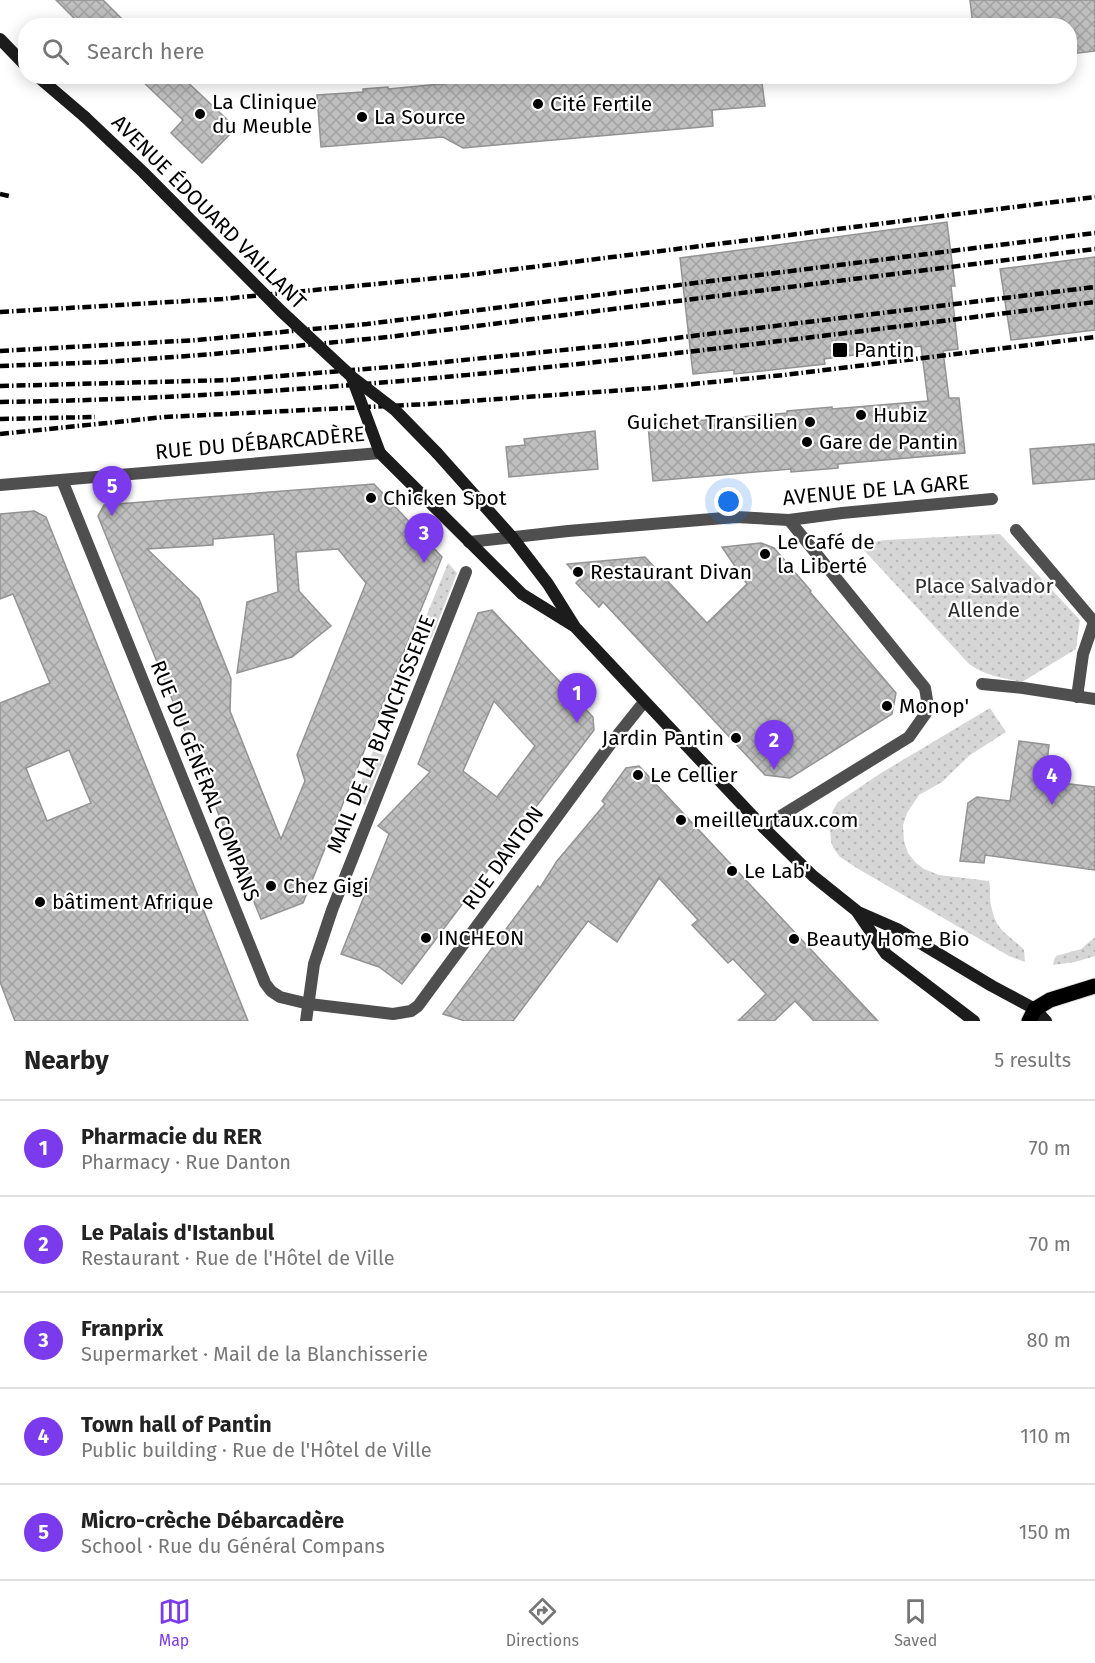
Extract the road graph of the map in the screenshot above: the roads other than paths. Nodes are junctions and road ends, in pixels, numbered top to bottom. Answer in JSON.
{"nodes":[{"id":1,"x":0,"y":39,"type":"edge"},
{"id":2,"x":18,"y":58,"type":"edge"},
{"id":3,"x":46,"y":84,"type":"edge"},
{"id":4,"x":352,"y":377,"type":"junction"},
{"id":5,"x":380,"y":453,"type":"junction"},
{"id":6,"x":62,"y":480,"type":"junction"},
{"id":7,"x":0,"y":485,"type":"edge"},
{"id":8,"x":992,"y":499,"type":"dead end"},
{"id":9,"x":789,"y":520,"type":"junction"},
{"id":10,"x":1016,"y":530,"type":"dead end"},
{"id":11,"x":512,"y":537,"type":"junction"},
{"id":12,"x":469,"y":542,"type":"junction"},
{"id":13,"x":466,"y":572,"type":"dead end"},
{"id":14,"x":1094,"y":622,"type":"edge"},
{"id":15,"x":575,"y":627,"type":"junction"},
{"id":16,"x":982,"y":684,"type":"dead end"},
{"id":17,"x":1077,"y":697,"type":"junction"},
{"id":18,"x":1095,"y":699,"type":"edge"},
{"id":19,"x":644,"y":702,"type":"junction"},
{"id":20,"x":763,"y":827,"type":"junction"},
{"id":21,"x":858,"y":912,"type":"junction"},
{"id":22,"x":1095,"y":986,"type":"edge"},
{"id":23,"x":309,"y":1004,"type":"junction"},
{"id":24,"x":380,"y":1013,"type":"joint"},
{"id":25,"x":1032,"y":1015,"type":"edge"},
{"id":26,"x":306,"y":1021,"type":"edge"},
{"id":27,"x":974,"y":1021,"type":"edge"},
{"id":28,"x":1046,"y":1021,"type":"edge"}],
"edges":[{"from":1,"to":2,"type":"main road"},
{"from":3,"to":4,"type":"main road","name":"AVENUE ÉDOUARD VAILLANT","bridge":true},
{"from":4,"to":5,"type":"main road","name":"AVENUE ÉDOUARD VAILLANT","bridge":true},
{"from":4,"to":11,"type":"main road","name":"AVENUE ÉDOUARD VAILLANT","bridge":true},
{"from":5,"to":6,"type":"street","name":"RUE DU DÉBARCADÈRE"},
{"from":5,"to":12,"type":"main road","name":"AVENUE ÉDOUARD VAILLANT"},
{"from":6,"to":7,"type":"street","name":"RUE DU DÉBARCADÈRE"},
{"from":6,"to":23,"type":"street","name":"RUE DU GÉNÉRAL COMPANS"},
{"from":8,"to":9,"type":"street","name":"AVENUE DE LA GARE"},
{"from":9,"to":11,"type":"street","name":"AVENUE DE LA GARE"},
{"from":9,"to":20,"type":"street"},
{"from":10,"to":14,"type":"street"},
{"from":11,"to":12,"type":"street","name":"AVENUE DE LA GARE"},
{"from":11,"to":15,"type":"main road","name":"AVENUE ÉDOUARD VAILLANT"},
{"from":12,"to":15,"type":"main road","name":"AVENUE ÉDOUARD VAILLANT"},
{"from":13,"to":23,"type":"street","name":"MAIL DE LA BLANCHISSERIE"},
{"from":14,"to":17,"type":"street"},
{"from":15,"to":19,"type":"main road","name":"AVENUE ÉDOUARD VAILLANT"},
{"from":16,"to":17,"type":"street"},
{"from":17,"to":18,"type":"street"},
{"from":19,"to":20,"type":"main road","name":"AVENUE ÉDOUARD VAILLANT"},
{"from":19,"to":24,"type":"street","name":"RUE DANTON"},
{"from":20,"to":21,"type":"main road","name":"AVENUE ÉDOUARD VAILLANT"},
{"from":21,"to":25,"type":"main road","name":"AVENUE ÉDOUARD VAILLANT"},
{"from":21,"to":27,"type":"main road","name":"AVENUE ÉDOUARD VAILLANT"},
{"from":22,"to":25,"type":"main road"},
{"from":23,"to":24,"type":"street","name":"RUE DU GÉNÉRAL COMPANS"},
{"from":23,"to":26,"type":"street","name":"MAIL DE LA BLANCHISSERIE"},
{"from":25,"to":28,"type":"main road","name":"AVENUE ÉDOUARD VAILLANT"}]}
